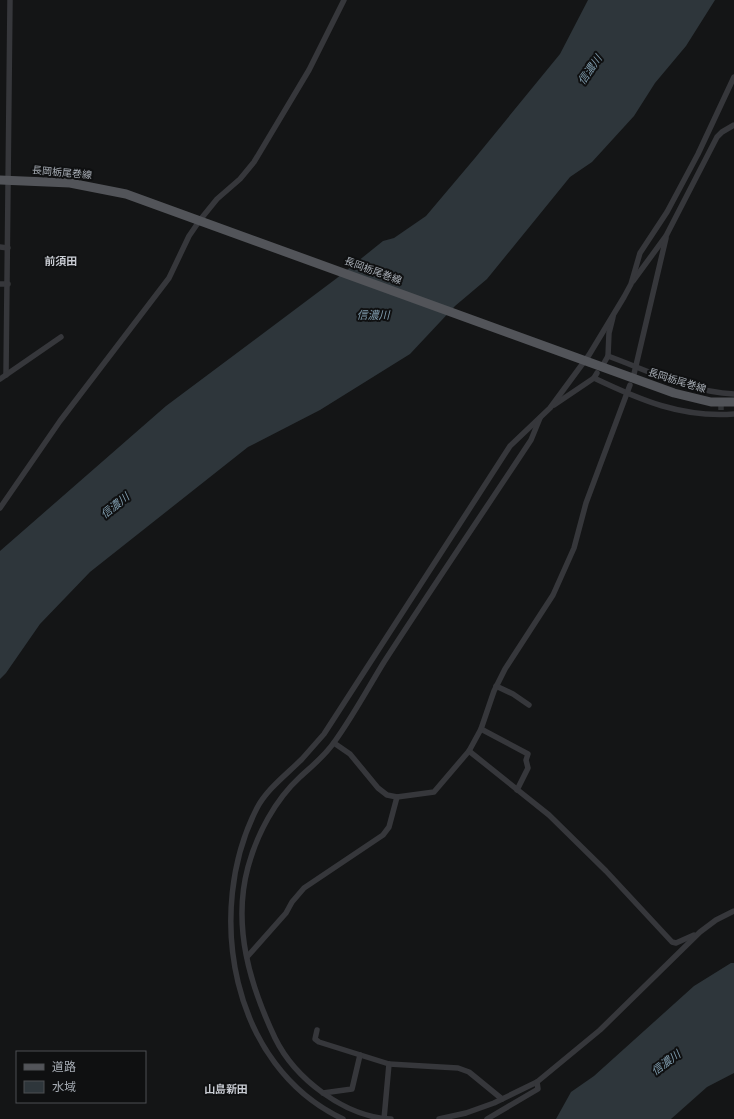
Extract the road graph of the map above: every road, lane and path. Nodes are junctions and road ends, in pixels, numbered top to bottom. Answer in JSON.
{"nodes":[{"id":1,"x":10,"y":0,"type":"edge"},
{"id":2,"x":344,"y":0,"type":"edge"},
{"id":3,"x":734,"y":76,"type":"edge"},
{"id":4,"x":734,"y":125,"type":"edge"},
{"id":5,"x":5,"y":180,"type":"edge"},
{"id":6,"x":204,"y":221,"type":"junction"},
{"id":7,"x":666,"y":236,"type":"junction"},
{"id":8,"x":0,"y":247,"type":"edge"},
{"id":9,"x":8,"y":248,"type":"junction"},
{"id":10,"x":0,"y":284,"type":"edge"},
{"id":11,"x":8,"y":284,"type":"junction"},
{"id":12,"x":630,"y":284,"type":"junction"},
{"id":13,"x":616,"y":310,"type":"junction"},
{"id":14,"x":61,"y":337,"type":"dead end"},
{"id":15,"x":608,"y":356,"type":"junction"},
{"id":16,"x":582,"y":359,"type":"junction"},
{"id":17,"x":604,"y":363,"type":"dead end"},
{"id":18,"x":636,"y":366,"type":"junction"},
{"id":19,"x":634,"y":374,"type":"dead end"},
{"id":20,"x":6,"y":375,"type":"junction"},
{"id":21,"x":0,"y":379,"type":"edge"},
{"id":22,"x":630,"y":385,"type":"dead end"},
{"id":23,"x":626,"y":393,"type":"junction"},
{"id":24,"x":734,"y":394,"type":"edge"},
{"id":25,"x":734,"y":402,"type":"edge"},
{"id":26,"x":550,"y":408,"type":"junction"},
{"id":27,"x":734,"y":414,"type":"edge"},
{"id":28,"x":542,"y":415,"type":"junction"},
{"id":29,"x":0,"y":508,"type":"edge"},
{"id":30,"x":496,"y":686,"type":"junction"},
{"id":31,"x":529,"y":705,"type":"dead end"},
{"id":32,"x":481,"y":729,"type":"junction"},
{"id":33,"x":334,"y":743,"type":"junction"},
{"id":34,"x":469,"y":751,"type":"junction"},
{"id":35,"x":517,"y":790,"type":"junction"},
{"id":36,"x":397,"y":797,"type":"junction"},
{"id":37,"x":734,"y":911,"type":"edge"},
{"id":38,"x":700,"y":932,"type":"junction"},
{"id":39,"x":247,"y":957,"type":"junction"},
{"id":40,"x":317,"y":1030,"type":"dead end"},
{"id":41,"x":360,"y":1055,"type":"junction"},
{"id":42,"x":389,"y":1064,"type":"junction"},
{"id":43,"x":538,"y":1082,"type":"junction"},
{"id":44,"x":322,"y":1093,"type":"junction"},
{"id":45,"x":502,"y":1099,"type":"junction"},
{"id":46,"x":343,"y":1119,"type":"edge"},
{"id":47,"x":384,"y":1119,"type":"edge"},
{"id":48,"x":391,"y":1119,"type":"edge"},
{"id":49,"x":439,"y":1119,"type":"edge"},
{"id":50,"x":488,"y":1119,"type":"edge"}],
"edges":[{"from":1,"to":5,"type":"street"},
{"from":2,"to":6,"type":"street"},
{"from":3,"to":12,"type":"street"},
{"from":4,"to":7,"type":"street"},
{"from":5,"to":6,"type":"main road","name":"長岡栃尾巻線"},
{"from":5,"to":9,"type":"street"},
{"from":6,"to":16,"type":"main road","name":"長岡栃尾巻線"},
{"from":6,"to":29,"type":"street"},
{"from":7,"to":12,"type":"street"},
{"from":7,"to":18,"type":"street"},
{"from":8,"to":9,"type":"street"},
{"from":9,"to":11,"type":"street"},
{"from":10,"to":11,"type":"street"},
{"from":11,"to":20,"type":"street"},
{"from":12,"to":13,"type":"street"},
{"from":13,"to":15,"type":"street"},
{"from":13,"to":16,"type":"street"},
{"from":14,"to":20,"type":"street"},
{"from":15,"to":17,"type":"street"},
{"from":15,"to":18,"type":"street"},
{"from":16,"to":25,"type":"main road","name":"長岡栃尾巻線"},
{"from":16,"to":26,"type":"street"},
{"from":18,"to":19,"type":"street"},
{"from":18,"to":24,"type":"street"},
{"from":20,"to":21,"type":"street"},
{"from":22,"to":23,"type":"street"},
{"from":23,"to":26,"type":"street"},
{"from":23,"to":27,"type":"street"},
{"from":23,"to":30,"type":"street"},
{"from":26,"to":28,"type":"street"},
{"from":28,"to":33,"type":"street"},
{"from":28,"to":46,"type":"street"},
{"from":30,"to":31,"type":"street"},
{"from":30,"to":32,"type":"street"},
{"from":32,"to":34,"type":"street"},
{"from":32,"to":35,"type":"street"},
{"from":33,"to":36,"type":"street"},
{"from":33,"to":39,"type":"street"},
{"from":34,"to":35,"type":"street"},
{"from":34,"to":36,"type":"street"},
{"from":35,"to":38,"type":"street"},
{"from":36,"to":39,"type":"street"},
{"from":37,"to":38,"type":"street"},
{"from":38,"to":43,"type":"street"},
{"from":39,"to":44,"type":"street"},
{"from":40,"to":41,"type":"street"},
{"from":41,"to":42,"type":"street"},
{"from":41,"to":44,"type":"street"},
{"from":42,"to":45,"type":"street"},
{"from":42,"to":47,"type":"street"},
{"from":43,"to":45,"type":"street"},
{"from":43,"to":50,"type":"street"},
{"from":44,"to":47,"type":"street"},
{"from":45,"to":49,"type":"street"},
{"from":47,"to":48,"type":"street"}]}
